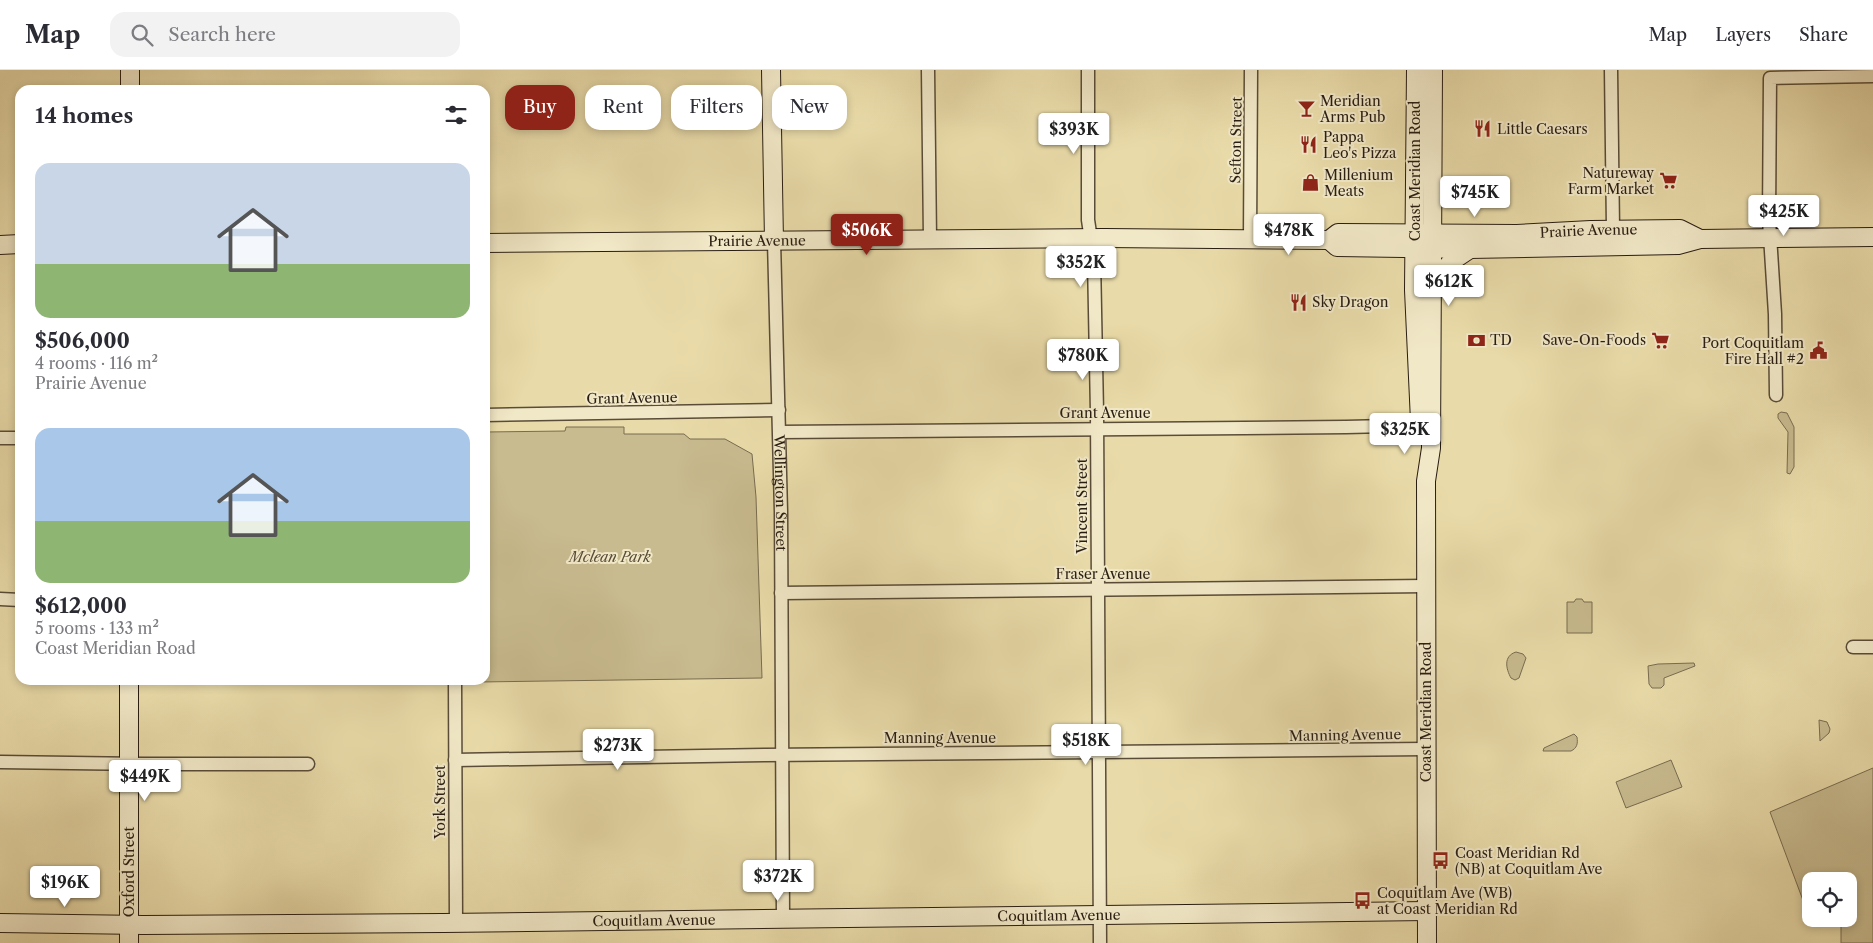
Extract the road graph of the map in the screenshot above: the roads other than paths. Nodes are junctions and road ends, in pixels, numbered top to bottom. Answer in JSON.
{"nodes":[{"id":1,"x":130,"y":70,"type":"edge"},
{"id":2,"x":771,"y":70,"type":"edge"},
{"id":3,"x":928,"y":70,"type":"edge"},
{"id":4,"x":1088,"y":70,"type":"edge"},
{"id":5,"x":1251,"y":70,"type":"edge"},
{"id":6,"x":1416,"y":70,"type":"edge"},
{"id":7,"x":1434,"y":70,"type":"edge"},
{"id":8,"x":1611,"y":70,"type":"edge"},
{"id":9,"x":1873,"y":76,"type":"edge"},
{"id":10,"x":130,"y":85,"type":"edge"},
{"id":11,"x":1613,"y":229,"type":"junction"},
{"id":12,"x":1873,"y":237,"type":"edge"},
{"id":13,"x":1091,"y":238,"type":"junction"},
{"id":14,"x":1770,"y":238,"type":"junction"},
{"id":15,"x":1250,"y":239,"type":"junction"},
{"id":16,"x":1700,"y":239,"type":"junction"},
{"id":17,"x":774,"y":240,"type":"junction"},
{"id":18,"x":930,"y":240,"type":"junction"},
{"id":19,"x":1415,"y":241,"type":"junction"},
{"id":20,"x":1432,"y":241,"type":"junction"},
{"id":21,"x":490,"y":243,"type":"edge"},
{"id":22,"x":15,"y":244,"type":"edge"},
{"id":23,"x":0,"y":245,"type":"edge"},
{"id":24,"x":1470,"y":249,"type":"junction"},
{"id":25,"x":1432,"y":283,"type":"junction"},
{"id":26,"x":1776,"y":395,"type":"dead end"},
{"id":27,"x":779,"y":410,"type":"junction"},
{"id":28,"x":490,"y":415,"type":"edge"},
{"id":29,"x":1426,"y":425,"type":"junction"},
{"id":30,"x":1097,"y":428,"type":"junction"},
{"id":31,"x":780,"y":432,"type":"junction"},
{"id":32,"x":0,"y":438,"type":"edge"},
{"id":33,"x":15,"y":438,"type":"edge"},
{"id":34,"x":1426,"y":586,"type":"junction"},
{"id":35,"x":1097,"y":589,"type":"junction"},
{"id":36,"x":781,"y":593,"type":"junction"},
{"id":37,"x":0,"y":599,"type":"edge"},
{"id":38,"x":15,"y":600,"type":"edge"},
{"id":39,"x":1853,"y":647,"type":"dead end"},
{"id":40,"x":1873,"y":647,"type":"edge"},
{"id":41,"x":130,"y":685,"type":"edge"},
{"id":42,"x":455,"y":685,"type":"edge"},
{"id":43,"x":1426,"y":749,"type":"junction"},
{"id":44,"x":1100,"y":752,"type":"junction"},
{"id":45,"x":782,"y":755,"type":"junction"},
{"id":46,"x":455,"y":760,"type":"junction"},
{"id":47,"x":0,"y":762,"type":"edge"},
{"id":48,"x":129,"y":764,"type":"junction"},
{"id":49,"x":308,"y":764,"type":"dead end"},
{"id":50,"x":1427,"y":911,"type":"junction"},
{"id":51,"x":1100,"y":914,"type":"junction"},
{"id":52,"x":783,"y":918,"type":"junction"},
{"id":53,"x":0,"y":923,"type":"edge"},
{"id":54,"x":456,"y":923,"type":"junction"},
{"id":55,"x":129,"y":925,"type":"junction"},
{"id":56,"x":129,"y":943,"type":"edge"},
{"id":57,"x":1100,"y":943,"type":"edge"},
{"id":58,"x":1427,"y":943,"type":"edge"}],
"edges":[{"from":1,"to":10,"type":"main road"},
{"from":2,"to":17,"type":"main road","name":"Wellington Street"},
{"from":3,"to":18,"type":"street"},
{"from":4,"to":13,"type":"street","name":"Vincent Street"},
{"from":5,"to":15,"type":"street","name":"Sefton Street"},
{"from":6,"to":19,"type":"main road","name":"Coast Meridian Road"},
{"from":7,"to":20,"type":"main road","name":"Coast Meridian Road"},
{"from":8,"to":11,"type":"street"},
{"from":9,"to":14,"type":"street"},
{"from":11,"to":16,"type":"main road","name":"Prairie Avenue"},
{"from":11,"to":20,"type":"main road","name":"Prairie Avenue"},
{"from":12,"to":14,"type":"main road","name":"Prairie Avenue"},
{"from":13,"to":15,"type":"main road","name":"Prairie Avenue"},
{"from":13,"to":18,"type":"main road","name":"Prairie Avenue"},
{"from":13,"to":30,"type":"street","name":"Vincent Street"},
{"from":14,"to":16,"type":"main road","name":"Prairie Avenue"},
{"from":14,"to":26,"type":"street"},
{"from":15,"to":19,"type":"main road","name":"Prairie Avenue"},
{"from":16,"to":24,"type":"main road","name":"Prairie Avenue"},
{"from":17,"to":18,"type":"main road","name":"Prairie Avenue"},
{"from":17,"to":21,"type":"main road","name":"Prairie Avenue"},
{"from":17,"to":27,"type":"street","name":"Wellington Street"},
{"from":19,"to":20,"type":"main road","name":"Prairie Avenue"},
{"from":19,"to":29,"type":"main road","name":"Coast Meridian Road"},
{"from":20,"to":24,"type":"main road","name":"Prairie Avenue"},
{"from":20,"to":25,"type":"main road","name":"Coast Meridian Road"},
{"from":22,"to":23,"type":"main road"},
{"from":24,"to":25,"type":"main road"},
{"from":25,"to":29,"type":"main road","name":"Coast Meridian Road"},
{"from":27,"to":28,"type":"street","name":"Grant Avenue"},
{"from":27,"to":31,"type":"street","name":"Wellington Street"},
{"from":29,"to":30,"type":"street","name":"Grant Avenue"},
{"from":29,"to":34,"type":"main road","name":"Coast Meridian Road"},
{"from":30,"to":31,"type":"street","name":"Grant Avenue"},
{"from":30,"to":35,"type":"street","name":"Vincent Street"},
{"from":31,"to":36,"type":"street","name":"Wellington Street"},
{"from":32,"to":33,"type":"street"},
{"from":34,"to":35,"type":"street","name":"Fraser Avenue"},
{"from":34,"to":43,"type":"main road","name":"Coast Meridian Road"},
{"from":35,"to":36,"type":"street","name":"Fraser Avenue"},
{"from":35,"to":44,"type":"street","name":"Vincent Street"},
{"from":36,"to":45,"type":"street","name":"Wellington Street"},
{"from":37,"to":38,"type":"street"},
{"from":39,"to":40,"type":"street"},
{"from":41,"to":48,"type":"main road","name":"Oxford Street"},
{"from":42,"to":46,"type":"street","name":"York Street"},
{"from":43,"to":44,"type":"street","name":"Manning Avenue"},
{"from":43,"to":50,"type":"main road","name":"Coast Meridian Road"},
{"from":44,"to":45,"type":"street","name":"Manning Avenue"},
{"from":44,"to":51,"type":"street","name":"Vincent Street"},
{"from":45,"to":46,"type":"street","name":"Manning Avenue"},
{"from":45,"to":52,"type":"street","name":"Wellington Street"},
{"from":46,"to":54,"type":"street","name":"York Street"},
{"from":47,"to":48,"type":"street"},
{"from":48,"to":49,"type":"street"},
{"from":48,"to":55,"type":"main road","name":"Oxford Street"},
{"from":50,"to":51,"type":"main road","name":"Coquitlam Avenue"},
{"from":50,"to":58,"type":"main road","name":"Coast Meridian Road"},
{"from":51,"to":52,"type":"main road","name":"Coquitlam Avenue"},
{"from":51,"to":57,"type":"street","name":"Vincent Street"},
{"from":52,"to":54,"type":"main road","name":"Coquitlam Avenue"},
{"from":53,"to":55,"type":"main road","name":"Coquitlam Avenue"},
{"from":54,"to":55,"type":"main road","name":"Coquitlam Avenue"},
{"from":55,"to":56,"type":"main road","name":"Oxford Street"}]}
